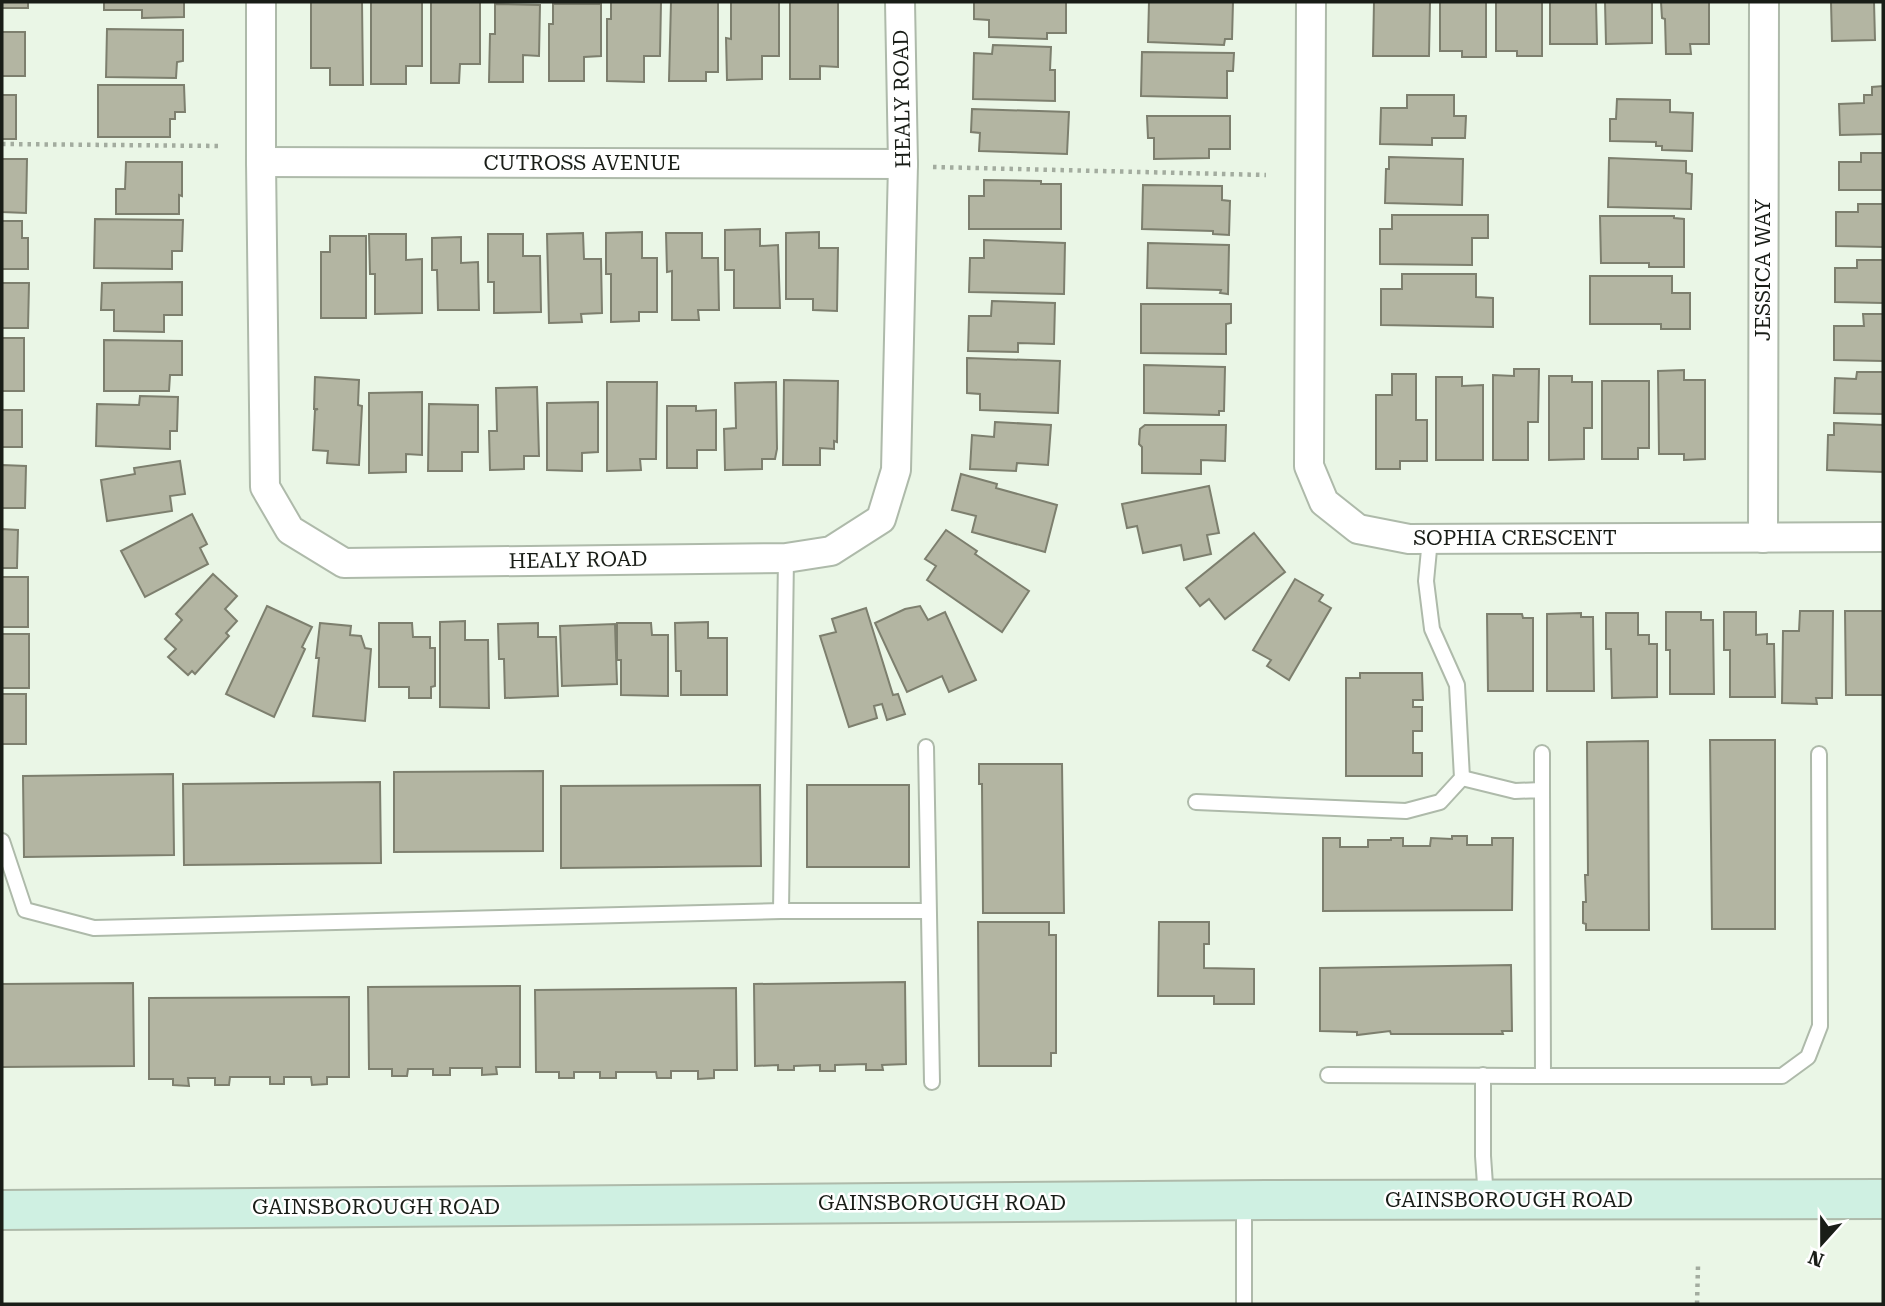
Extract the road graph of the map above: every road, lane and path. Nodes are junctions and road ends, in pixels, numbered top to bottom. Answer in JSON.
{"nodes":[{"id":1,"x":261,"y":2,"type":"edge"},
{"id":2,"x":900,"y":2,"type":"edge"},
{"id":3,"x":1311,"y":2,"type":"edge"},
{"id":4,"x":1764,"y":2,"type":"edge"},
{"id":5,"x":2,"y":144,"type":"edge"},
{"id":6,"x":221,"y":146,"type":"dead end"},
{"id":7,"x":261,"y":162,"type":"junction"},
{"id":8,"x":903,"y":164,"type":"junction"},
{"id":9,"x":932,"y":166,"type":"dead end"},
{"id":10,"x":1266,"y":175,"type":"dead end"},
{"id":11,"x":1883,"y":537,"type":"edge"},
{"id":12,"x":1763,"y":538,"type":"junction"},
{"id":13,"x":1430,"y":539,"type":"junction"},
{"id":14,"x":786,"y":558,"type":"junction"},
{"id":15,"x":926,"y":747,"type":"dead end"},
{"id":16,"x":1542,"y":753,"type":"dead end"},
{"id":17,"x":1819,"y":754,"type":"dead end"},
{"id":18,"x":1462,"y":778,"type":"junction"},
{"id":19,"x":1542,"y":790,"type":"junction"},
{"id":20,"x":1196,"y":802,"type":"dead end"},
{"id":21,"x":2,"y":841,"type":"edge"},
{"id":22,"x":781,"y":911,"type":"junction"},
{"id":23,"x":928,"y":911,"type":"junction"},
{"id":24,"x":1328,"y":1075,"type":"dead end"},
{"id":25,"x":1483,"y":1075,"type":"junction"},
{"id":26,"x":1543,"y":1076,"type":"junction"},
{"id":27,"x":932,"y":1082,"type":"dead end"},
{"id":28,"x":1883,"y":1199,"type":"edge"},
{"id":29,"x":1244,"y":1200,"type":"junction"},
{"id":30,"x":1486,"y":1200,"type":"junction"},
{"id":31,"x":2,"y":1210,"type":"edge"},
{"id":32,"x":1698,"y":1266,"type":"dead end"},
{"id":33,"x":1244,"y":1304,"type":"edge"},
{"id":34,"x":1698,"y":1304,"type":"edge"}],
"edges":[{"from":1,"to":7,"type":"street","name":"HEALY ROAD"},
{"from":2,"to":8,"type":"street","name":"HEALY ROAD"},
{"from":3,"to":13,"type":"street","name":"SOPHIA CRESCENT"},
{"from":4,"to":12,"type":"street","name":"JESSICA WAY"},
{"from":5,"to":6,"type":"path"},
{"from":7,"to":8,"type":"street","name":"CUTROSS AVENUE"},
{"from":7,"to":14,"type":"street","name":"HEALY ROAD"},
{"from":8,"to":14,"type":"street","name":"HEALY ROAD"},
{"from":9,"to":10,"type":"path"},
{"from":11,"to":12,"type":"street","name":"SOPHIA CRESCENT"},
{"from":12,"to":13,"type":"street","name":"SOPHIA CRESCENT"},
{"from":13,"to":18,"type":"lane"},
{"from":14,"to":22,"type":"lane"},
{"from":15,"to":23,"type":"lane"},
{"from":16,"to":19,"type":"lane"},
{"from":17,"to":26,"type":"lane"},
{"from":18,"to":19,"type":"lane"},
{"from":18,"to":20,"type":"lane"},
{"from":19,"to":26,"type":"lane"},
{"from":21,"to":22,"type":"lane"},
{"from":22,"to":23,"type":"lane"},
{"from":23,"to":27,"type":"lane"},
{"from":24,"to":25,"type":"lane"},
{"from":25,"to":26,"type":"lane"},
{"from":25,"to":30,"type":"lane"},
{"from":28,"to":30,"type":"main road","name":"GAINSBOROUGH ROAD"},
{"from":29,"to":30,"type":"main road","name":"GAINSBOROUGH ROAD"},
{"from":29,"to":31,"type":"main road","name":"GAINSBOROUGH ROAD"},
{"from":29,"to":33,"type":"lane"},
{"from":32,"to":34,"type":"path"}]}
